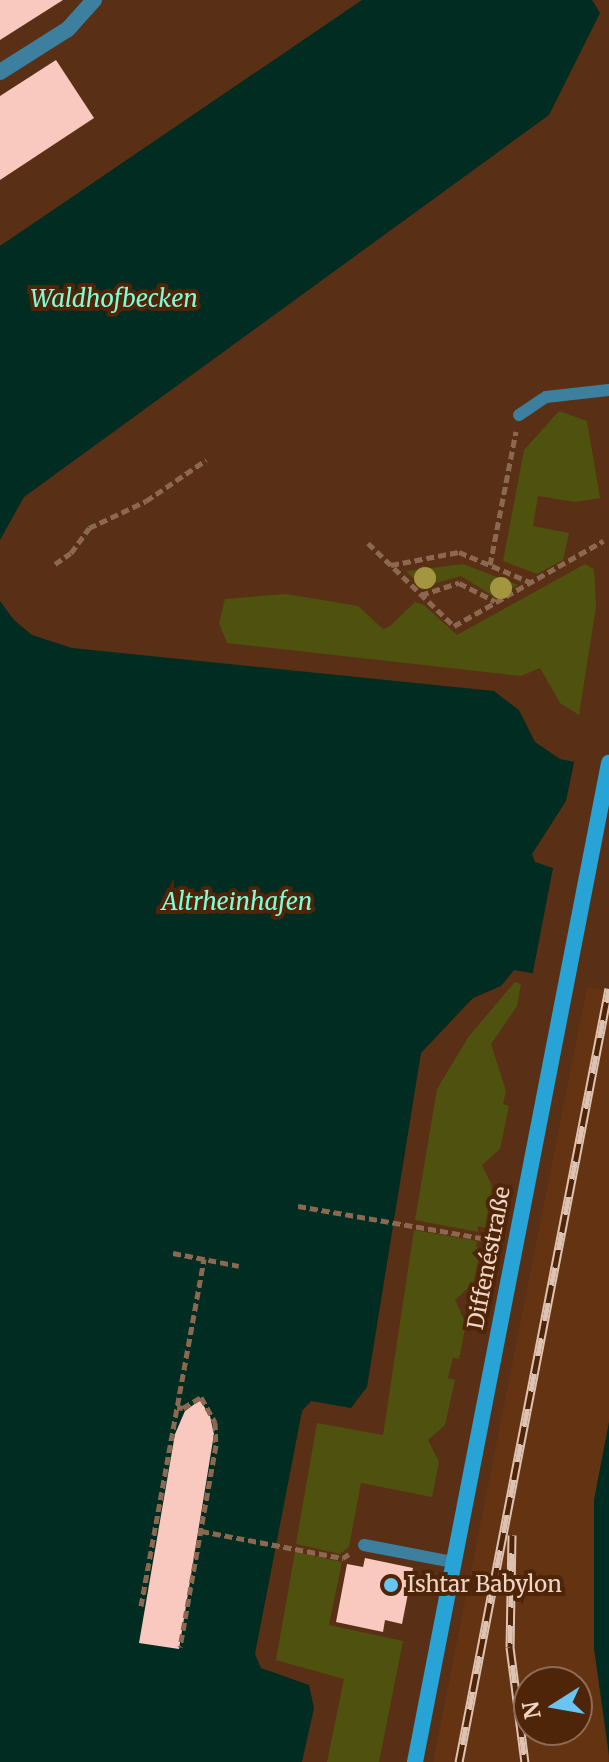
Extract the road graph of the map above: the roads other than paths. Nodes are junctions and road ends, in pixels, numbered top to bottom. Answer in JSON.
{"nodes":[{"id":1,"x":94,"y":0,"type":"edge"},
{"id":2,"x":0,"y":72,"type":"edge"},
{"id":3,"x":609,"y":390,"type":"edge"},
{"id":4,"x":519,"y":415,"type":"road end"},
{"id":5,"x":609,"y":763,"type":"edge"},
{"id":6,"x":364,"y":1545,"type":"road end"},
{"id":7,"x":453,"y":1562,"type":"junction"},
{"id":8,"x":415,"y":1762,"type":"edge"}],
"edges":[{"from":1,"to":2,"type":"street"},
{"from":3,"to":4,"type":"lane"},
{"from":5,"to":7,"type":"main road","name":"Diffenéstraße"},
{"from":6,"to":7,"type":"lane"},
{"from":7,"to":8,"type":"main road","name":"Diffenéstraße"}]}
